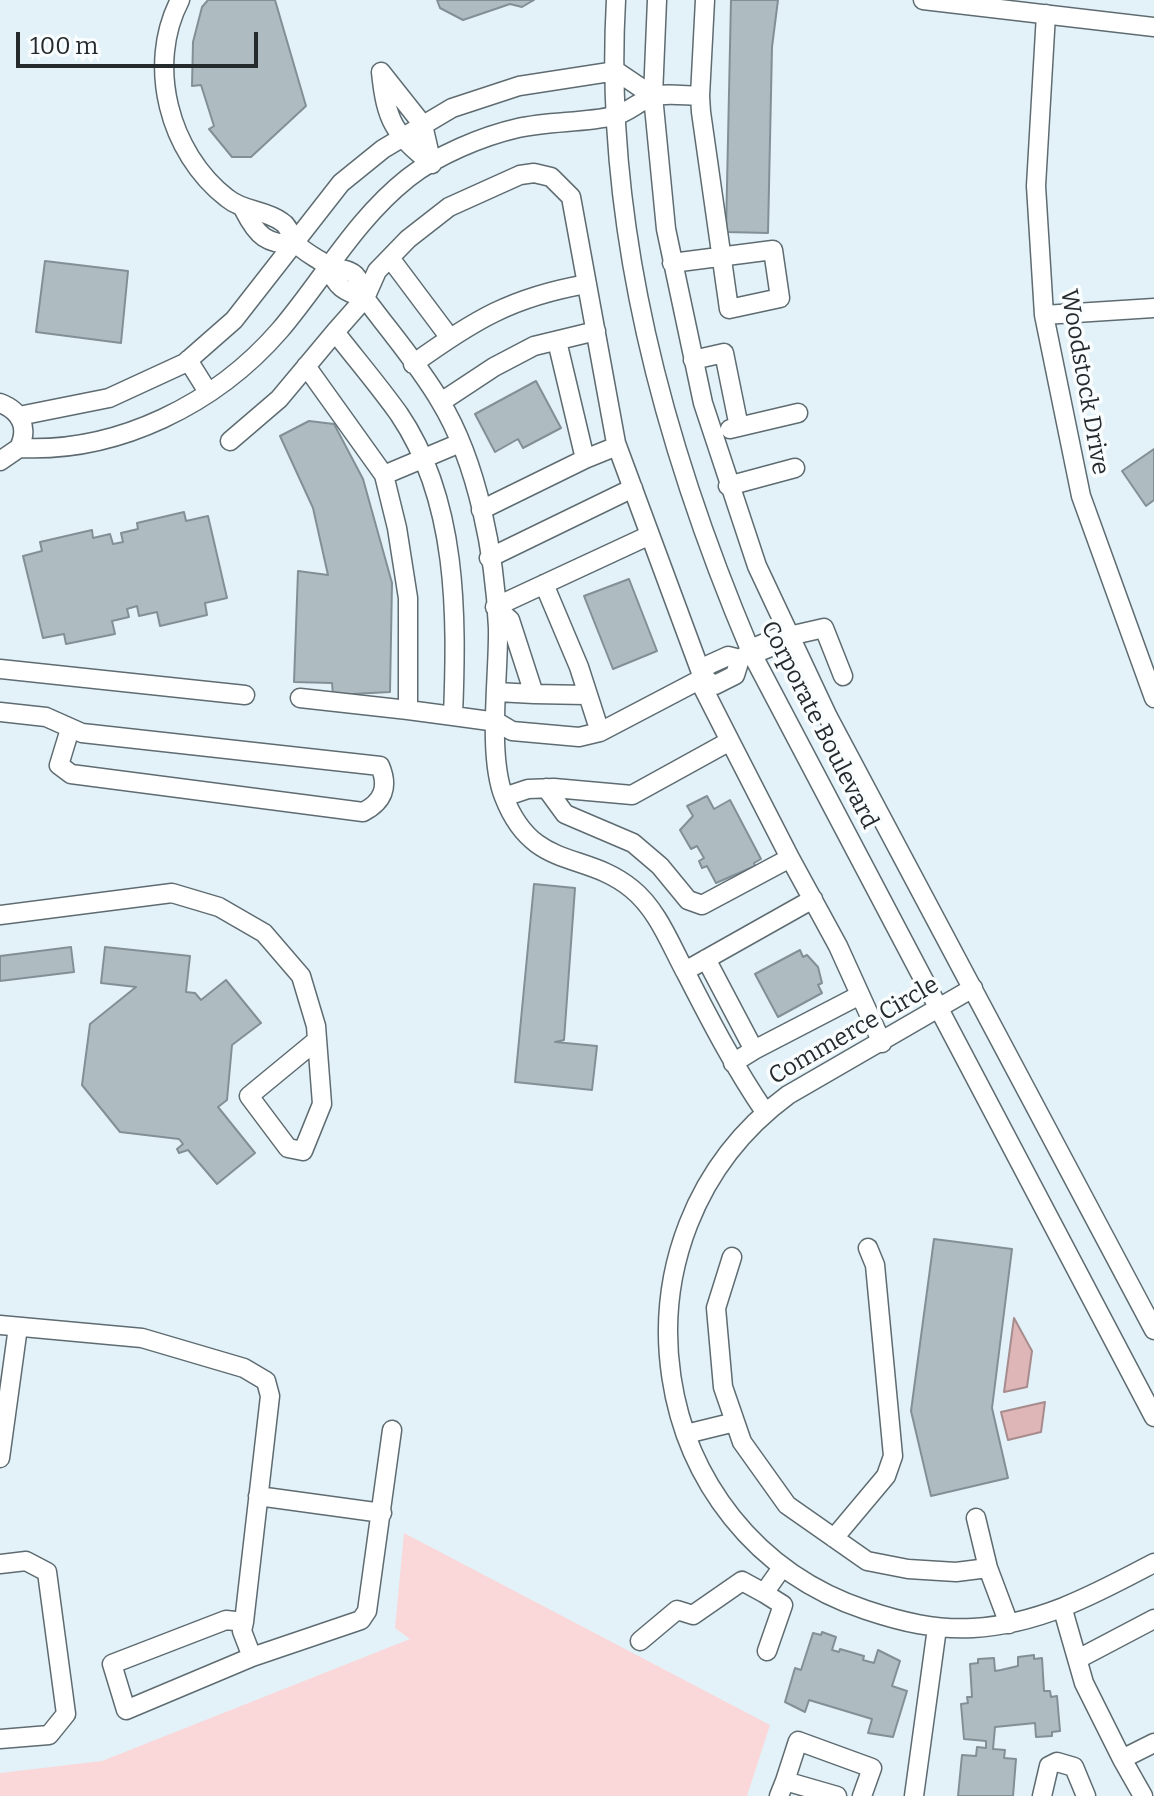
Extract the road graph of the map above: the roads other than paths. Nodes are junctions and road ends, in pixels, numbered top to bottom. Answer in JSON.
{"nodes":[{"id":1,"x":180,"y":0,"type":"edge"},
{"id":2,"x":616,"y":0,"type":"edge"},
{"id":3,"x":657,"y":0,"type":"edge"},
{"id":4,"x":705,"y":0,"type":"edge"},
{"id":5,"x":923,"y":0,"type":"edge"},
{"id":6,"x":1046,"y":14,"type":"junction"},
{"id":7,"x":1154,"y":27,"type":"edge"},
{"id":8,"x":616,"y":71,"type":"junction"},
{"id":9,"x":653,"y":96,"type":"junction"},
{"id":10,"x":700,"y":96,"type":"junction"},
{"id":11,"x":618,"y":116,"type":"junction"},
{"id":12,"x":423,"y":125,"type":"junction"},
{"id":13,"x":401,"y":139,"type":"junction"},
{"id":14,"x":432,"y":164,"type":"junction"},
{"id":15,"x":296,"y":244,"type":"junction"},
{"id":16,"x":390,"y":258,"type":"junction"},
{"id":17,"x":672,"y":263,"type":"junction"},
{"id":18,"x":328,"y":266,"type":"junction"},
{"id":19,"x":587,"y":284,"type":"junction"},
{"id":20,"x":365,"y":298,"type":"junction"},
{"id":21,"x":1154,"y":308,"type":"edge"},
{"id":22,"x":1044,"y":315,"type":"junction"},
{"id":23,"x":596,"y":331,"type":"junction"},
{"id":24,"x":335,"y":332,"type":"junction"},
{"id":25,"x":450,"y":338,"type":"junction"},
{"id":26,"x":557,"y":341,"type":"junction"},
{"id":27,"x":188,"y":360,"type":"junction"},
{"id":28,"x":693,"y":360,"type":"junction"},
{"id":29,"x":413,"y":364,"type":"junction"},
{"id":30,"x":306,"y":366,"type":"junction"},
{"id":31,"x":208,"y":392,"type":"junction"},
{"id":32,"x":441,"y":402,"type":"junction"},
{"id":33,"x":0,"y":403,"type":"edge"},
{"id":34,"x":798,"y":413,"type":"dead end"},
{"id":35,"x":19,"y":416,"type":"junction"},
{"id":36,"x":739,"y":427,"type":"junction"},
{"id":37,"x":712,"y":433,"type":"junction"},
{"id":38,"x":230,"y":441,"type":"dead end"},
{"id":39,"x":460,"y":443,"type":"junction"},
{"id":40,"x":617,"y":446,"type":"junction"},
{"id":41,"x":19,"y":448,"type":"junction"},
{"id":42,"x":585,"y":459,"type":"junction"},
{"id":43,"x":422,"y":460,"type":"junction"},
{"id":44,"x":0,"y":461,"type":"edge"},
{"id":45,"x":795,"y":468,"type":"dead end"},
{"id":46,"x":384,"y":475,"type":"junction"},
{"id":47,"x":728,"y":486,"type":"junction"},
{"id":48,"x":633,"y":488,"type":"junction"},
{"id":49,"x":481,"y":510,"type":"junction"},
{"id":50,"x":650,"y":535,"type":"junction"},
{"id":51,"x":489,"y":558,"type":"junction"},
{"id":52,"x":544,"y":584,"type":"junction"},
{"id":53,"x":495,"y":607,"type":"junction"},
{"id":54,"x":789,"y":636,"type":"junction"},
{"id":55,"x":746,"y":655,"type":"junction"},
{"id":56,"x":0,"y":669,"type":"edge"},
{"id":57,"x":843,"y":676,"type":"dead end"},
{"id":58,"x":701,"y":679,"type":"junction"},
{"id":59,"x":497,"y":692,"type":"junction"},
{"id":60,"x":534,"y":694,"type":"junction"},
{"id":61,"x":245,"y":695,"type":"dead end"},
{"id":62,"x":586,"y":695,"type":"junction"},
{"id":63,"x":300,"y":698,"type":"dead end"},
{"id":64,"x":1154,"y":698,"type":"edge"},
{"id":65,"x":408,"y":710,"type":"junction"},
{"id":66,"x":0,"y":712,"type":"edge"},
{"id":67,"x":453,"y":716,"type":"junction"},
{"id":68,"x":497,"y":722,"type":"junction"},
{"id":69,"x":70,"y":729,"type":"junction"},
{"id":70,"x":600,"y":732,"type":"junction"},
{"id":71,"x":730,"y":741,"type":"junction"},
{"id":72,"x":546,"y":788,"type":"junction"},
{"id":73,"x":504,"y":797,"type":"junction"},
{"id":74,"x":790,"y":858,"type":"junction"},
{"id":75,"x":813,"y":899,"type":"junction"},
{"id":76,"x":0,"y":915,"type":"edge"},
{"id":77,"x":706,"y":959,"type":"junction"},
{"id":78,"x":685,"y":971,"type":"junction"},
{"id":79,"x":973,"y":988,"type":"junction"},
{"id":80,"x":860,"y":995,"type":"junction"},
{"id":81,"x":940,"y":1009,"type":"junction"},
{"id":82,"x":317,"y":1040,"type":"junction"},
{"id":83,"x":882,"y":1043,"type":"junction"},
{"id":84,"x":754,"y":1050,"type":"junction"},
{"id":85,"x":733,"y":1063,"type":"junction"},
{"id":86,"x":765,"y":1112,"type":"junction"},
{"id":87,"x":868,"y":1248,"type":"dead end"},
{"id":88,"x":732,"y":1257,"type":"dead end"},
{"id":89,"x":9,"y":1326,"type":"edge"},
{"id":90,"x":1154,"y":1330,"type":"edge"},
{"id":91,"x":1154,"y":1417,"type":"edge"},
{"id":92,"x":735,"y":1422,"type":"junction"},
{"id":93,"x":392,"y":1430,"type":"dead end"},
{"id":94,"x":686,"y":1434,"type":"junction"},
{"id":95,"x":0,"y":1458,"type":"edge"},
{"id":96,"x":258,"y":1496,"type":"junction"},
{"id":97,"x":382,"y":1513,"type":"junction"},
{"id":98,"x":976,"y":1518,"type":"dead end"},
{"id":99,"x":834,"y":1538,"type":"junction"},
{"id":100,"x":1154,"y":1563,"type":"edge"},
{"id":101,"x":0,"y":1564,"type":"edge"},
{"id":102,"x":988,"y":1568,"type":"junction"},
{"id":103,"x":781,"y":1569,"type":"junction"},
{"id":104,"x":764,"y":1593,"type":"junction"},
{"id":105,"x":1063,"y":1610,"type":"junction"},
{"id":106,"x":1154,"y":1619,"type":"edge"},
{"id":107,"x":244,"y":1622,"type":"junction"},
{"id":108,"x":1009,"y":1624,"type":"junction"},
{"id":109,"x":937,"y":1628,"type":"junction"},
{"id":110,"x":640,"y":1641,"type":"dead end"},
{"id":111,"x":767,"y":1651,"type":"dead end"},
{"id":112,"x":252,"y":1657,"type":"junction"},
{"id":113,"x":1078,"y":1659,"type":"junction"},
{"id":114,"x":0,"y":1739,"type":"edge"},
{"id":115,"x":1154,"y":1743,"type":"edge"},
{"id":116,"x":1122,"y":1759,"type":"junction"},
{"id":117,"x":782,"y":1789,"type":"edge"},
{"id":118,"x":837,"y":1796,"type":"edge"},
{"id":119,"x":862,"y":1796,"type":"edge"},
{"id":120,"x":914,"y":1796,"type":"edge"},
{"id":121,"x":1042,"y":1796,"type":"edge"},
{"id":122,"x":1086,"y":1796,"type":"edge"},
{"id":123,"x":1143,"y":1796,"type":"edge"}],
"edges":[{"from":1,"to":15,"type":"street"},
{"from":2,"to":8,"type":"street","name":"Corporate Boulevard"},
{"from":3,"to":9,"type":"street","name":"Corporate Boulevard"},
{"from":4,"to":10,"type":"street"},
{"from":5,"to":6,"type":"street"},
{"from":6,"to":7,"type":"street"},
{"from":6,"to":22,"type":"street","name":"Woodstock Drive"},
{"from":8,"to":9,"type":"street"},
{"from":8,"to":11,"type":"street","name":"Corporate Boulevard"},
{"from":8,"to":12,"type":"street"},
{"from":9,"to":10,"type":"street"},
{"from":9,"to":11,"type":"street"},
{"from":9,"to":17,"type":"street","name":"Corporate Boulevard"},
{"from":10,"to":17,"type":"street"},
{"from":11,"to":14,"type":"street"},
{"from":11,"to":55,"type":"street","name":"Corporate Boulevard"},
{"from":12,"to":13,"type":"street"},
{"from":12,"to":13,"type":"street"},
{"from":12,"to":14,"type":"street"},
{"from":13,"to":14,"type":"street"},
{"from":13,"to":15,"type":"street"},
{"from":14,"to":18,"type":"street"},
{"from":15,"to":18,"type":"street"},
{"from":15,"to":27,"type":"street"},
{"from":16,"to":19,"type":"street"},
{"from":16,"to":20,"type":"street"},
{"from":16,"to":25,"type":"street"},
{"from":17,"to":28,"type":"street","name":"Corporate Boulevard"},
{"from":18,"to":20,"type":"street"},
{"from":18,"to":31,"type":"street"},
{"from":19,"to":23,"type":"street"},
{"from":19,"to":25,"type":"street"},
{"from":20,"to":24,"type":"street"},
{"from":20,"to":29,"type":"street"},
{"from":21,"to":22,"type":"street"},
{"from":22,"to":64,"type":"street","name":"Woodstock Drive"},
{"from":23,"to":26,"type":"street"},
{"from":23,"to":40,"type":"street"},
{"from":24,"to":30,"type":"street"},
{"from":24,"to":43,"type":"street"},
{"from":25,"to":29,"type":"street"},
{"from":26,"to":32,"type":"street"},
{"from":26,"to":42,"type":"street"},
{"from":27,"to":31,"type":"street"},
{"from":27,"to":35,"type":"street"},
{"from":28,"to":36,"type":"street"},
{"from":28,"to":37,"type":"street","name":"Corporate Boulevard"},
{"from":29,"to":32,"type":"street"},
{"from":30,"to":38,"type":"street"},
{"from":30,"to":46,"type":"street"},
{"from":31,"to":41,"type":"street"},
{"from":32,"to":39,"type":"street"},
{"from":33,"to":35,"type":"street"},
{"from":34,"to":36,"type":"street"},
{"from":35,"to":41,"type":"street"},
{"from":36,"to":37,"type":"street"},
{"from":37,"to":47,"type":"street","name":"Corporate Boulevard"},
{"from":39,"to":43,"type":"street"},
{"from":39,"to":49,"type":"street"},
{"from":40,"to":42,"type":"street"},
{"from":40,"to":48,"type":"street"},
{"from":41,"to":44,"type":"street"},
{"from":42,"to":49,"type":"street"},
{"from":43,"to":46,"type":"street"},
{"from":43,"to":67,"type":"street"},
{"from":45,"to":47,"type":"street"},
{"from":46,"to":65,"type":"street"},
{"from":47,"to":54,"type":"street","name":"Corporate Boulevard"},
{"from":48,"to":50,"type":"street"},
{"from":48,"to":51,"type":"street"},
{"from":49,"to":51,"type":"street"},
{"from":50,"to":52,"type":"street"},
{"from":50,"to":58,"type":"street"},
{"from":51,"to":53,"type":"street"},
{"from":52,"to":53,"type":"street"},
{"from":52,"to":62,"type":"street"},
{"from":53,"to":59,"type":"street"},
{"from":53,"to":60,"type":"street"},
{"from":54,"to":55,"type":"main road"},
{"from":54,"to":57,"type":"street"},
{"from":54,"to":79,"type":"street","name":"Corporate Boulevard"},
{"from":55,"to":58,"type":"street"},
{"from":55,"to":81,"type":"street","name":"Corporate Boulevard"},
{"from":56,"to":61,"type":"street"},
{"from":58,"to":70,"type":"street"},
{"from":58,"to":71,"type":"street"},
{"from":59,"to":60,"type":"street"},
{"from":59,"to":68,"type":"street"},
{"from":60,"to":62,"type":"street"},
{"from":62,"to":70,"type":"street"},
{"from":63,"to":65,"type":"street"},
{"from":65,"to":67,"type":"street"},
{"from":66,"to":69,"type":"street"},
{"from":67,"to":68,"type":"street"},
{"from":68,"to":70,"type":"street"},
{"from":68,"to":73,"type":"street"},
{"from":69,"to":69,"type":"street"},
{"from":71,"to":72,"type":"street"},
{"from":71,"to":74,"type":"street"},
{"from":72,"to":73,"type":"street"},
{"from":72,"to":74,"type":"street"},
{"from":73,"to":78,"type":"street"},
{"from":74,"to":75,"type":"street"},
{"from":75,"to":77,"type":"street"},
{"from":75,"to":80,"type":"street"},
{"from":76,"to":82,"type":"street"},
{"from":77,"to":78,"type":"street"},
{"from":77,"to":84,"type":"street"},
{"from":78,"to":85,"type":"street"},
{"from":79,"to":81,"type":"street","name":"Commerce Circle"},
{"from":79,"to":90,"type":"street","name":"Corporate Boulevard"},
{"from":80,"to":83,"type":"street"},
{"from":80,"to":84,"type":"street"},
{"from":81,"to":83,"type":"street","name":"Commerce Circle"},
{"from":81,"to":91,"type":"street","name":"Corporate Boulevard"},
{"from":82,"to":82,"type":"street"},
{"from":83,"to":86,"type":"street","name":"Commerce Circle"},
{"from":84,"to":85,"type":"street"},
{"from":85,"to":86,"type":"street"},
{"from":86,"to":94,"type":"street","name":"Commerce Circle"},
{"from":87,"to":99,"type":"street"},
{"from":88,"to":92,"type":"street"},
{"from":89,"to":95,"type":"street"},
{"from":89,"to":96,"type":"street"},
{"from":92,"to":94,"type":"street"},
{"from":92,"to":99,"type":"street"},
{"from":93,"to":97,"type":"street"},
{"from":94,"to":103,"type":"street","name":"Commerce Circle"},
{"from":96,"to":97,"type":"street"},
{"from":96,"to":107,"type":"street"},
{"from":97,"to":112,"type":"street"},
{"from":98,"to":102,"type":"street"},
{"from":99,"to":102,"type":"street"},
{"from":100,"to":105,"type":"street","name":"Commerce Circle"},
{"from":101,"to":114,"type":"street"},
{"from":102,"to":108,"type":"street"},
{"from":103,"to":104,"type":"street"},
{"from":103,"to":109,"type":"street","name":"Commerce Circle"},
{"from":104,"to":110,"type":"street"},
{"from":104,"to":111,"type":"street"},
{"from":105,"to":108,"type":"street","name":"Commerce Circle"},
{"from":105,"to":113,"type":"street"},
{"from":106,"to":113,"type":"street"},
{"from":107,"to":112,"type":"street"},
{"from":107,"to":112,"type":"street"},
{"from":108,"to":109,"type":"street","name":"Commerce Circle"},
{"from":109,"to":120,"type":"street"},
{"from":113,"to":116,"type":"street"},
{"from":115,"to":116,"type":"street"},
{"from":116,"to":123,"type":"street"},
{"from":117,"to":118,"type":"street"},
{"from":117,"to":119,"type":"street"},
{"from":121,"to":122,"type":"street"}]}
